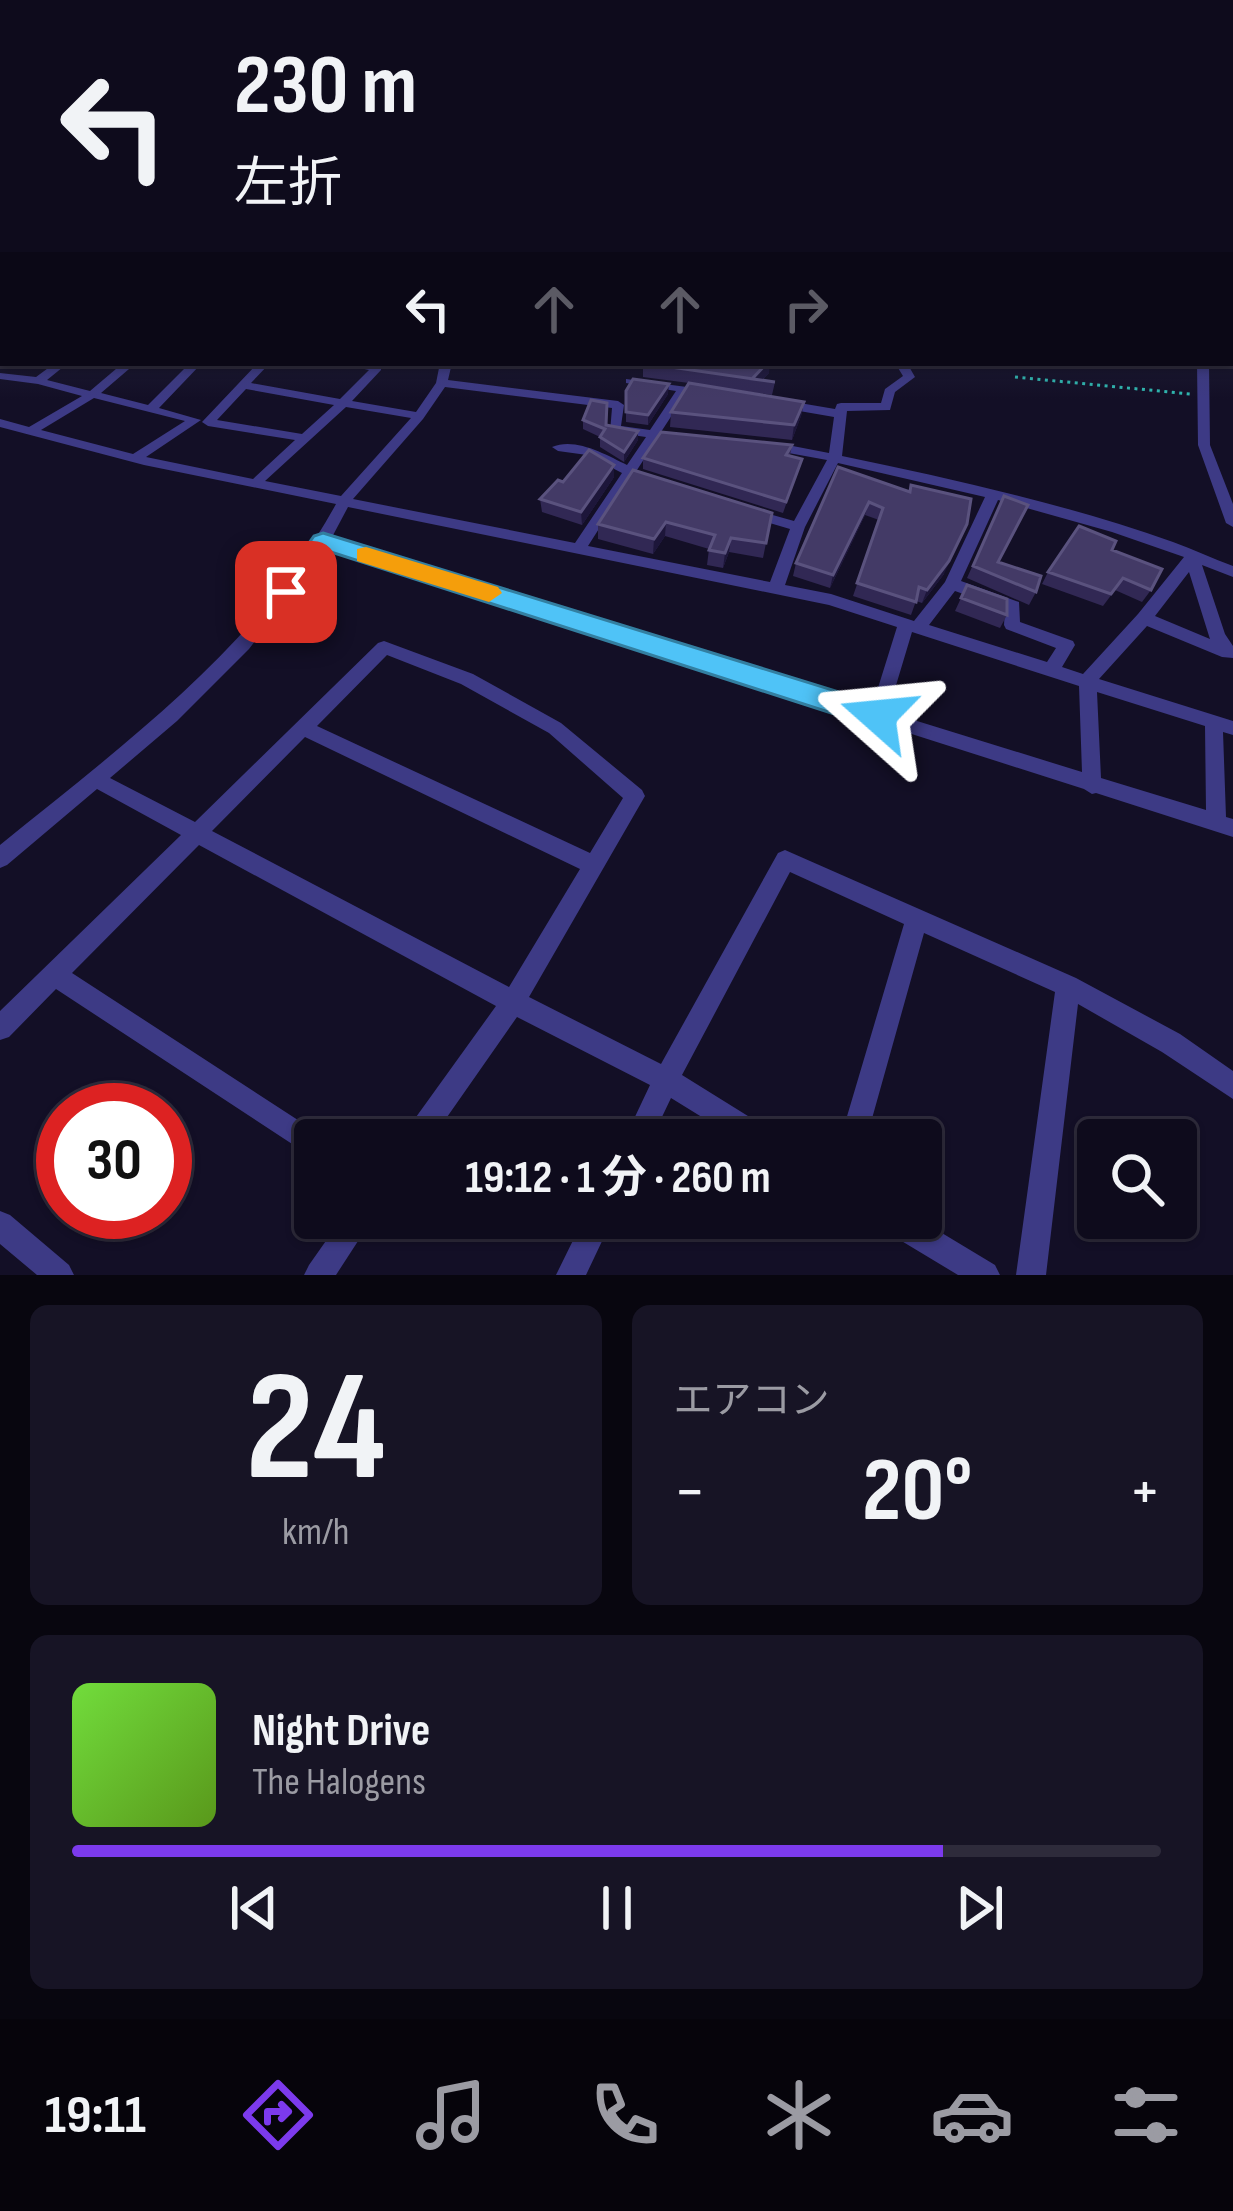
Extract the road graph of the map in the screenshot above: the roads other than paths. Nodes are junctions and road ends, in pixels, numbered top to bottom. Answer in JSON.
{"nodes":[{"id":1,"x":58,"y":366,"type":"edge"},
{"id":2,"x":126,"y":366,"type":"edge"},
{"id":3,"x":193,"y":366,"type":"edge"},
{"id":4,"x":261,"y":366,"type":"edge"},
{"id":5,"x":378,"y":366,"type":"edge"},
{"id":6,"x":445,"y":366,"type":"edge"},
{"id":7,"x":637,"y":366,"type":"dead end"},
{"id":8,"x":903,"y":366,"type":"edge"},
{"id":9,"x":1204,"y":366,"type":"edge"},
{"id":10,"x":0,"y":376,"type":"edge"},
{"id":11,"x":38,"y":381,"type":"junction"},
{"id":12,"x":630,"y":381,"type":"junction"},
{"id":13,"x":442,"y":383,"type":"junction"},
{"id":14,"x":243,"y":385,"type":"junction"},
{"id":15,"x":683,"y":389,"type":"junction"},
{"id":16,"x":700,"y":391,"type":"edge"},
{"id":17,"x":93,"y":394,"type":"junction"},
{"id":18,"x":343,"y":403,"type":"junction"},
{"id":19,"x":776,"y":403,"type":"edge"},
{"id":20,"x":618,"y":406,"type":"junction"},
{"id":21,"x":152,"y":409,"type":"junction"},
{"id":22,"x":840,"y":414,"type":"junction"},
{"id":23,"x":419,"y":416,"type":"junction"},
{"id":24,"x":190,"y":418,"type":"junction"},
{"id":25,"x":208,"y":422,"type":"junction"},
{"id":26,"x":0,"y":423,"type":"edge"},
{"id":27,"x":31,"y":430,"type":"junction"},
{"id":28,"x":652,"y":435,"type":"junction"},
{"id":29,"x":304,"y":438,"type":"junction"},
{"id":30,"x":693,"y":439,"type":"edge"},
{"id":31,"x":753,"y":442,"type":"edge"},
{"id":32,"x":559,"y":447,"type":"dead end"},
{"id":33,"x":136,"y":458,"type":"junction"},
{"id":34,"x":835,"y":458,"type":"junction"},
{"id":35,"x":626,"y":473,"type":"junction"},
{"id":36,"x":257,"y":482,"type":"junction"},
{"id":37,"x":670,"y":488,"type":"edge"},
{"id":38,"x":992,"y":497,"type":"junction"},
{"id":39,"x":345,"y":500,"type":"junction"},
{"id":40,"x":736,"y":509,"type":"edge"},
{"id":41,"x":1233,"y":523,"type":"edge"},
{"id":42,"x":798,"y":527,"type":"junction"},
{"id":43,"x":323,"y":541,"type":"junction"},
{"id":44,"x":579,"y":550,"type":"junction"},
{"id":45,"x":1192,"y":558,"type":"junction"},
{"id":46,"x":1233,"y":572,"type":"edge"},
{"id":47,"x":952,"y":584,"type":"junction"},
{"id":48,"x":776,"y":588,"type":"junction"},
{"id":49,"x":1144,"y":618,"type":"junction"},
{"id":50,"x":913,"y":624,"type":"junction"},
{"id":51,"x":1231,"y":656,"type":"edge"},
{"id":52,"x":1052,"y":668,"type":"junction"},
{"id":53,"x":1088,"y":680,"type":"junction"},
{"id":54,"x":878,"y":716,"type":"junction"},
{"id":55,"x":1223,"y":725,"type":"edge"},
{"id":56,"x":303,"y":728,"type":"junction"},
{"id":57,"x":95,"y":778,"type":"junction"},
{"id":58,"x":1092,"y":786,"type":"junction"},
{"id":59,"x":1224,"y":825,"type":"edge"},
{"id":60,"x":200,"y":836,"type":"junction"},
{"id":61,"x":0,"y":858,"type":"edge"},
{"id":62,"x":594,"y":865,"type":"junction"},
{"id":63,"x":917,"y":919,"type":"junction"},
{"id":64,"x":55,"y":975,"type":"junction"},
{"id":65,"x":1068,"y":986,"type":"junction"},
{"id":66,"x":513,"y":1002,"type":"junction"},
{"id":67,"x":0,"y":1028,"type":"edge"},
{"id":68,"x":666,"y":1080,"type":"junction"},
{"id":69,"x":1233,"y":1086,"type":"edge"},
{"id":70,"x":430,"y":1119,"type":"edge"},
{"id":71,"x":647,"y":1119,"type":"edge"},
{"id":72,"x":729,"y":1119,"type":"edge"},
{"id":73,"x":859,"y":1119,"type":"edge"},
{"id":74,"x":294,"y":1132,"type":"edge"},
{"id":75,"x":0,"y":1225,"type":"edge"},
{"id":76,"x":344,"y":1239,"type":"edge"},
{"id":77,"x":589,"y":1239,"type":"edge"},
{"id":78,"x":925,"y":1239,"type":"edge"},
{"id":79,"x":59,"y":1275,"type":"edge"},
{"id":80,"x":319,"y":1275,"type":"edge"},
{"id":81,"x":572,"y":1275,"type":"edge"},
{"id":82,"x":985,"y":1275,"type":"edge"},
{"id":83,"x":1031,"y":1275,"type":"edge"}],
"edges":[{"from":1,"to":11,"type":"street"},
{"from":2,"to":17,"type":"street"},
{"from":3,"to":21,"type":"street"},
{"from":4,"to":14,"type":"street"},
{"from":5,"to":18,"type":"street"},
{"from":6,"to":13,"type":"street"},
{"from":7,"to":12,"type":"street"},
{"from":8,"to":22,"type":"street"},
{"from":9,"to":41,"type":"street"},
{"from":10,"to":11,"type":"street"},
{"from":11,"to":17,"type":"street"},
{"from":12,"to":15,"type":"street"},
{"from":12,"to":20,"type":"street"},
{"from":13,"to":20,"type":"street"},
{"from":13,"to":23,"type":"street"},
{"from":14,"to":18,"type":"street"},
{"from":14,"to":25,"type":"street"},
{"from":15,"to":16,"type":"street"},
{"from":15,"to":28,"type":"street"},
{"from":17,"to":21,"type":"street"},
{"from":17,"to":27,"type":"street"},
{"from":18,"to":23,"type":"street"},
{"from":18,"to":29,"type":"street"},
{"from":19,"to":22,"type":"street"},
{"from":20,"to":28,"type":"street"},
{"from":21,"to":24,"type":"street"},
{"from":22,"to":34,"type":"street"},
{"from":23,"to":39,"type":"street"},
{"from":24,"to":25,"type":"street"},
{"from":24,"to":33,"type":"street"},
{"from":25,"to":29,"type":"street"},
{"from":26,"to":27,"type":"street"},
{"from":27,"to":33,"type":"street"},
{"from":28,"to":30,"type":"street"},
{"from":28,"to":35,"type":"street"},
{"from":29,"to":36,"type":"street"},
{"from":31,"to":34,"type":"street"},
{"from":32,"to":35,"type":"street"},
{"from":33,"to":36,"type":"street"},
{"from":34,"to":38,"type":"street"},
{"from":34,"to":42,"type":"street"},
{"from":35,"to":37,"type":"street"},
{"from":35,"to":44,"type":"street"},
{"from":36,"to":39,"type":"street"},
{"from":38,"to":45,"type":"street"},
{"from":38,"to":47,"type":"street"},
{"from":39,"to":43,"type":"street"},
{"from":39,"to":44,"type":"street"},
{"from":40,"to":42,"type":"street"},
{"from":42,"to":48,"type":"street"},
{"from":43,"to":54,"type":"street"},
{"from":43,"to":57,"type":"street"},
{"from":44,"to":48,"type":"street"},
{"from":45,"to":46,"type":"street"},
{"from":45,"to":49,"type":"street"},
{"from":45,"to":51,"type":"street"},
{"from":47,"to":50,"type":"street"},
{"from":47,"to":52,"type":"street"},
{"from":48,"to":50,"type":"street"},
{"from":49,"to":51,"type":"street"},
{"from":49,"to":53,"type":"street"},
{"from":50,"to":52,"type":"street"},
{"from":50,"to":54,"type":"street"},
{"from":52,"to":53,"type":"street"},
{"from":53,"to":55,"type":"street"},
{"from":53,"to":58,"type":"street"},
{"from":54,"to":58,"type":"street"},
{"from":55,"to":59,"type":"street"},
{"from":56,"to":60,"type":"street"},
{"from":56,"to":62,"type":"street"},
{"from":56,"to":62,"type":"street"},
{"from":57,"to":60,"type":"street"},
{"from":57,"to":61,"type":"street"},
{"from":58,"to":59,"type":"street"},
{"from":60,"to":64,"type":"street"},
{"from":60,"to":66,"type":"street"},
{"from":62,"to":66,"type":"street"},
{"from":63,"to":65,"type":"street"},
{"from":63,"to":68,"type":"street"},
{"from":63,"to":73,"type":"street"},
{"from":64,"to":67,"type":"street"},
{"from":64,"to":74,"type":"street"},
{"from":65,"to":69,"type":"street"},
{"from":65,"to":83,"type":"street"},
{"from":66,"to":68,"type":"street"},
{"from":66,"to":70,"type":"street"},
{"from":68,"to":71,"type":"street"},
{"from":68,"to":72,"type":"street"},
{"from":75,"to":79,"type":"street"},
{"from":76,"to":80,"type":"street"},
{"from":77,"to":81,"type":"street"},
{"from":78,"to":82,"type":"street"}]}
